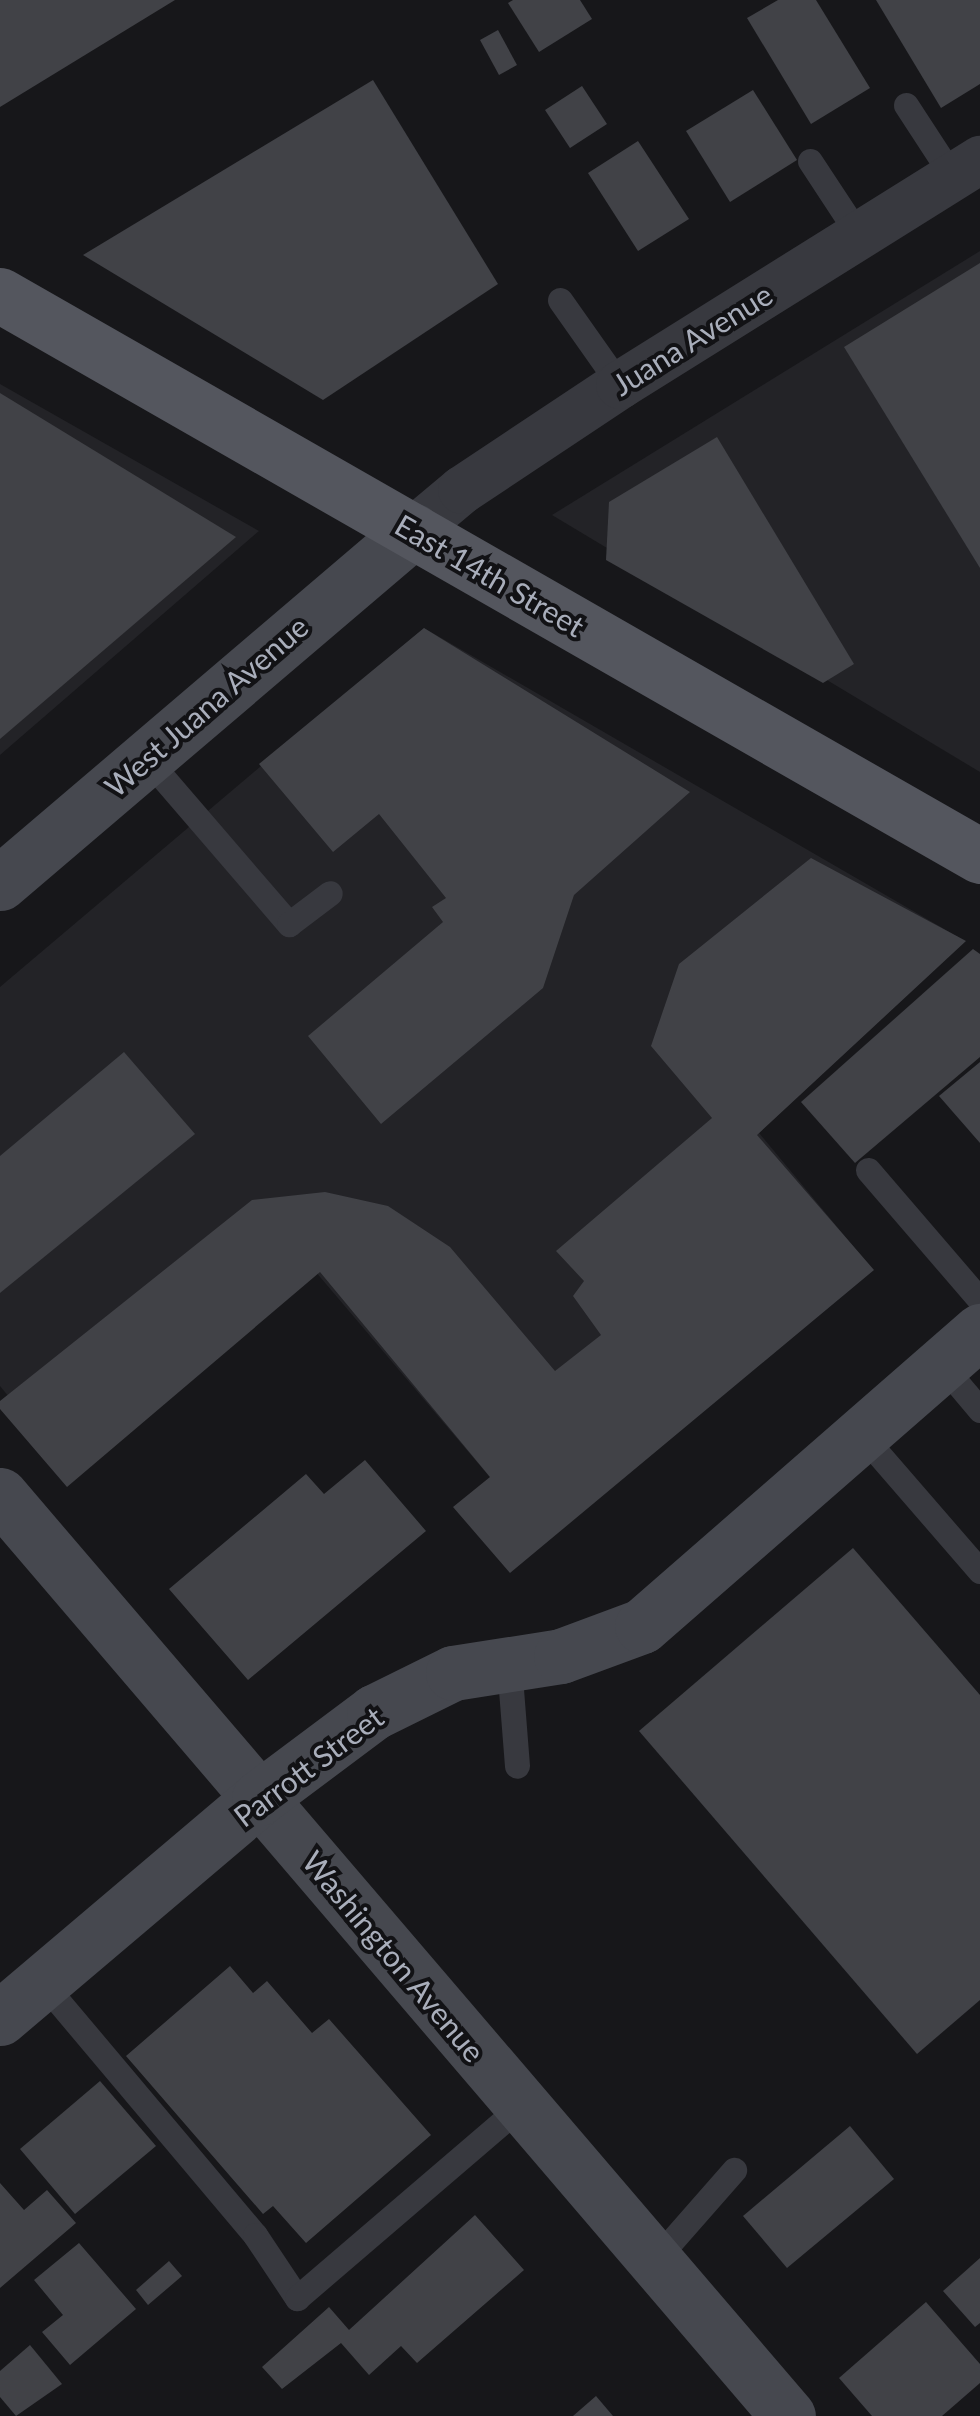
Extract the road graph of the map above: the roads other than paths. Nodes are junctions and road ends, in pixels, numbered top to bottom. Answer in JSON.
{"nodes":[{"id":1,"x":906,"y":105,"type":"dead end"},
{"id":2,"x":810,"y":161,"type":"dead end"},
{"id":3,"x":966,"y":168,"type":"edge"},
{"id":4,"x":858,"y":234,"type":"junction"},
{"id":5,"x":0,"y":295,"type":"edge"},
{"id":6,"x":560,"y":300,"type":"dead end"},
{"id":7,"x":620,"y":385,"type":"junction"},
{"id":8,"x":412,"y":531,"type":"junction"},
{"id":9,"x":146,"y":759,"type":"junction"},
{"id":10,"x":980,"y":856,"type":"edge"},
{"id":11,"x":0,"y":882,"type":"edge"},
{"id":12,"x":330,"y":893,"type":"dead end"},
{"id":13,"x":868,"y":1170,"type":"dead end"},
{"id":14,"x":980,"y":1300,"type":"edge"},
{"id":15,"x":961,"y":1348,"type":"edge"},
{"id":16,"x":980,"y":1410,"type":"edge"},
{"id":17,"x":862,"y":1435,"type":"junction"},
{"id":18,"x":0,"y":1495,"type":"edge"},
{"id":19,"x":980,"y":1571,"type":"edge"},
{"id":20,"x":510,"y":1664,"type":"junction"},
{"id":21,"x":517,"y":1766,"type":"dead end"},
{"id":22,"x":259,"y":1798,"type":"junction"},
{"id":23,"x":42,"y":1982,"type":"junction"},
{"id":24,"x":0,"y":2018,"type":"edge"},
{"id":25,"x":522,"y":2106,"type":"junction"},
{"id":26,"x":734,"y":2170,"type":"dead end"},
{"id":27,"x":654,"y":2260,"type":"junction"},
{"id":28,"x":788,"y":2416,"type":"edge"}],
"edges":[{"from":1,"to":3,"type":"lane"},
{"from":2,"to":4,"type":"lane"},
{"from":3,"to":4,"type":"street","name":"Juana Avenue"},
{"from":4,"to":7,"type":"street","name":"Juana Avenue"},
{"from":5,"to":8,"type":"main road","name":"East 14th Street"},
{"from":6,"to":7,"type":"lane"},
{"from":7,"to":8,"type":"street","name":"Juana Avenue"},
{"from":8,"to":9,"type":"street","name":"West Juana Avenue"},
{"from":8,"to":10,"type":"main road","name":"East 14th Street"},
{"from":9,"to":11,"type":"street","name":"West Juana Avenue"},
{"from":9,"to":12,"type":"lane"},
{"from":13,"to":14,"type":"lane"},
{"from":15,"to":16,"type":"lane"},
{"from":15,"to":17,"type":"street","name":"Parrott Street"},
{"from":17,"to":19,"type":"lane"},
{"from":17,"to":20,"type":"street","name":"Parrott Street"},
{"from":18,"to":22,"type":"street","name":"Washington Avenue"},
{"from":20,"to":21,"type":"lane"},
{"from":20,"to":22,"type":"street","name":"Parrott Street"},
{"from":22,"to":23,"type":"street","name":"Parrott Street"},
{"from":22,"to":25,"type":"street","name":"Washington Avenue"},
{"from":23,"to":24,"type":"street","name":"Parrott Street"},
{"from":23,"to":25,"type":"lane"},
{"from":25,"to":27,"type":"street","name":"Washington Avenue"},
{"from":26,"to":27,"type":"lane"},
{"from":27,"to":28,"type":"street","name":"Washington Avenue"}]}
